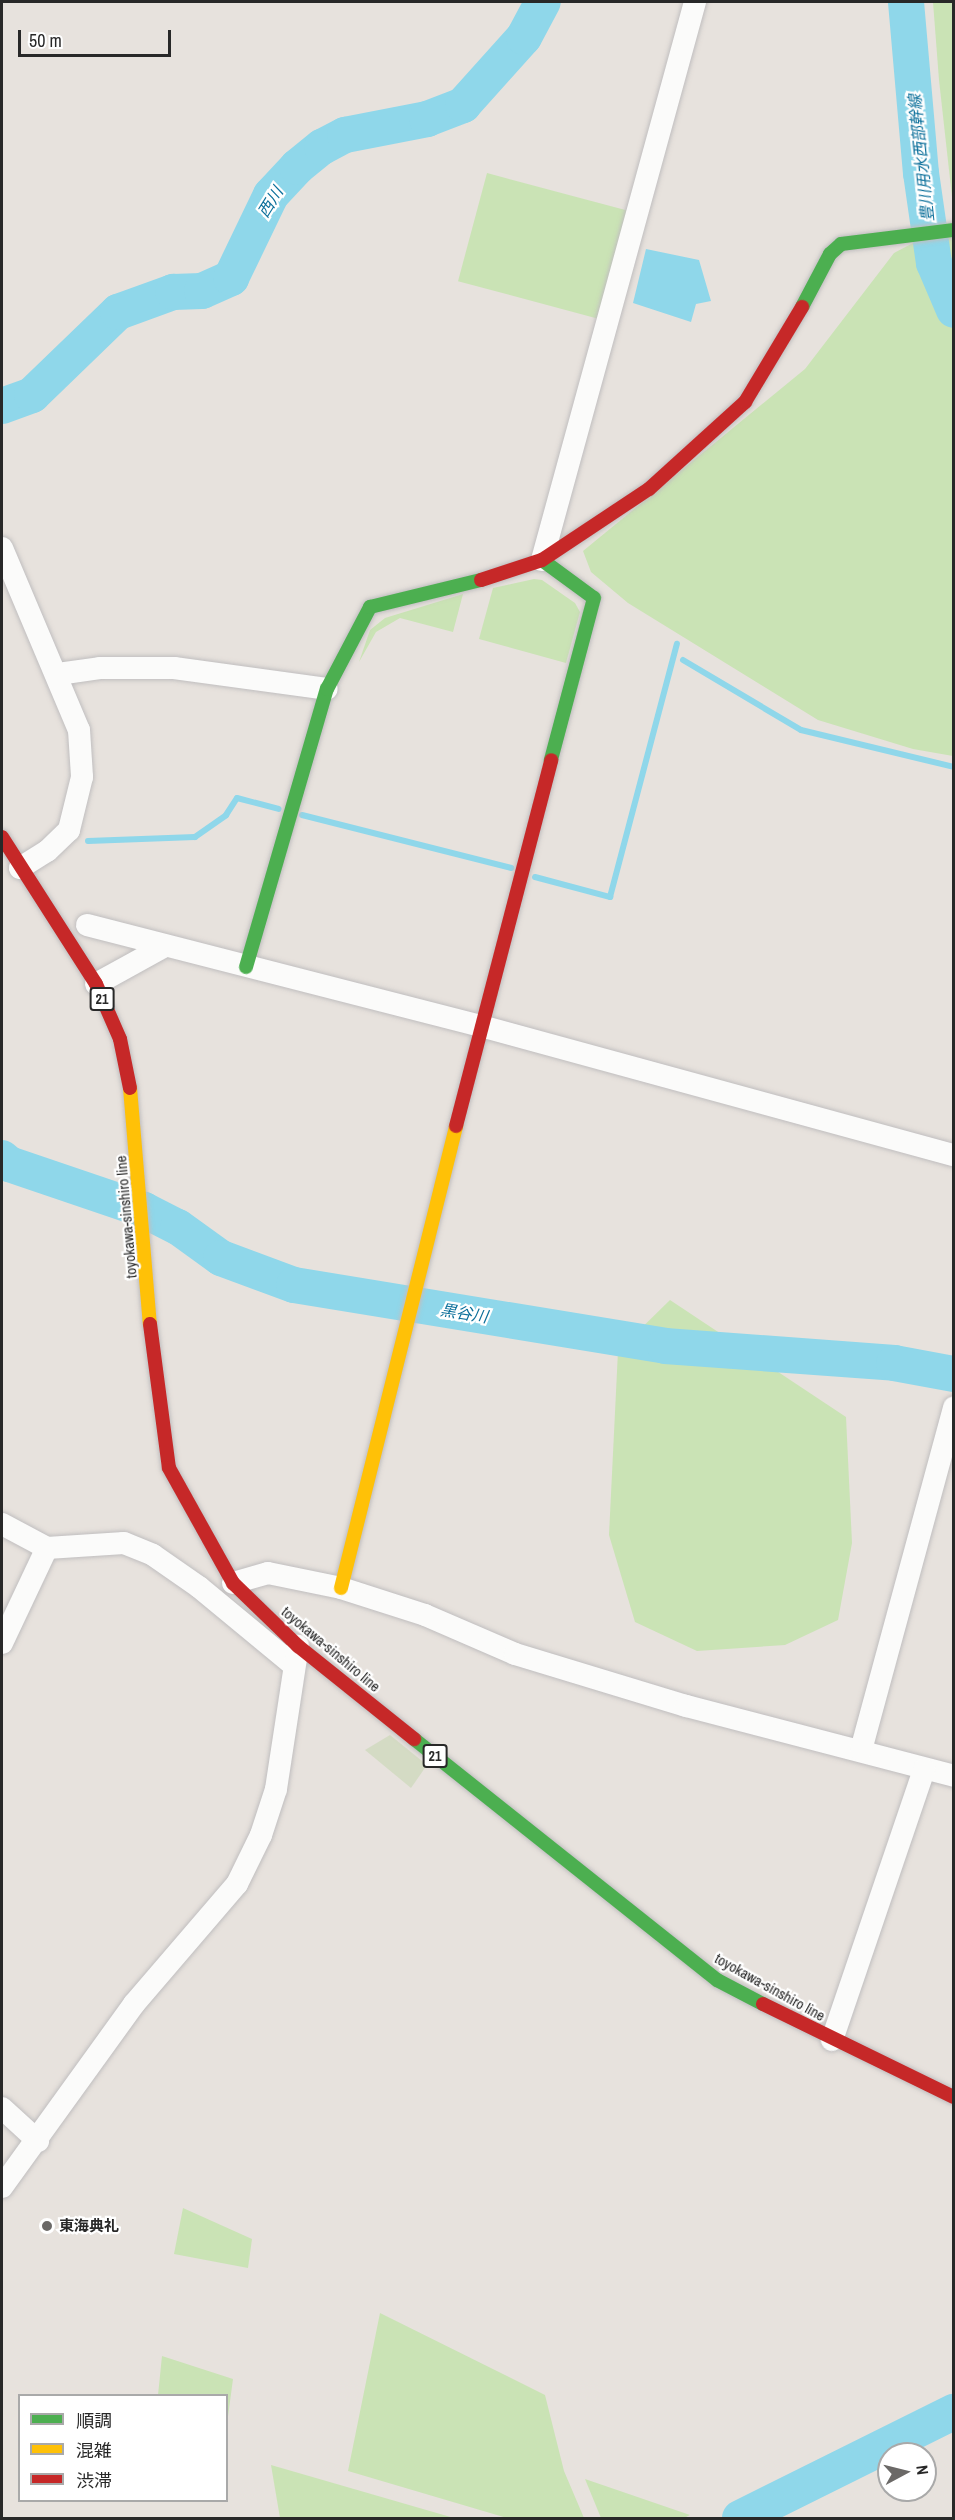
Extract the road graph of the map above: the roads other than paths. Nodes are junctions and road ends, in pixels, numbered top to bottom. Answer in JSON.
{"nodes":[{"id":1,"x":695,"y":2,"type":"edge"},
{"id":2,"x":954,"y":231,"type":"edge"},
{"id":3,"x":2,"y":548,"type":"edge"},
{"id":4,"x":542,"y":560,"type":"junction"},
{"id":5,"x":58,"y":674,"type":"junction"},
{"id":6,"x":327,"y":689,"type":"junction"},
{"id":7,"x":2,"y":837,"type":"edge"},
{"id":8,"x":11,"y":872,"type":"edge"},
{"id":9,"x":87,"y":926,"type":"dead end"},
{"id":10,"x":165,"y":946,"type":"junction"},
{"id":11,"x":246,"y":967,"type":"junction"},
{"id":12,"x":96,"y":984,"type":"junction"},
{"id":13,"x":481,"y":1026,"type":"junction"},
{"id":14,"x":954,"y":1155,"type":"edge"},
{"id":15,"x":954,"y":1407,"type":"edge"},
{"id":16,"x":2,"y":1524,"type":"edge"},
{"id":17,"x":47,"y":1548,"type":"junction"},
{"id":18,"x":233,"y":1583,"type":"junction"},
{"id":19,"x":341,"y":1588,"type":"junction"},
{"id":20,"x":2,"y":1643,"type":"edge"},
{"id":21,"x":295,"y":1655,"type":"junction"},
{"id":22,"x":861,"y":1750,"type":"junction"},
{"id":23,"x":924,"y":1769,"type":"junction"},
{"id":24,"x":954,"y":1776,"type":"edge"},
{"id":25,"x":832,"y":2040,"type":"junction"},
{"id":26,"x":954,"y":2097,"type":"edge"},
{"id":27,"x":2,"y":2108,"type":"edge"},
{"id":28,"x":38,"y":2141,"type":"junction"},
{"id":29,"x":2,"y":2187,"type":"edge"}],
"edges":[{"from":1,"to":4,"type":"street"},
{"from":2,"to":4,"type":"street"},
{"from":3,"to":5,"type":"street"},
{"from":4,"to":6,"type":"street"},
{"from":4,"to":13,"type":"street"},
{"from":5,"to":6,"type":"street"},
{"from":5,"to":8,"type":"street"},
{"from":6,"to":11,"type":"street"},
{"from":7,"to":8,"type":"street","name":"toyokawa-sinshiro line","number":"21"},
{"from":8,"to":12,"type":"street","name":"toyokawa-sinshiro line","number":"21"},
{"from":9,"to":10,"type":"street"},
{"from":10,"to":11,"type":"street"},
{"from":10,"to":12,"type":"street"},
{"from":11,"to":13,"type":"street"},
{"from":12,"to":18,"type":"street","name":"toyokawa-sinshiro line","number":"21"},
{"from":13,"to":14,"type":"street"},
{"from":13,"to":19,"type":"street"},
{"from":15,"to":22,"type":"street"},
{"from":16,"to":17,"type":"street"},
{"from":17,"to":20,"type":"street"},
{"from":17,"to":21,"type":"street"},
{"from":18,"to":19,"type":"street"},
{"from":18,"to":21,"type":"street","name":"toyokawa-sinshiro line","number":"21"},
{"from":19,"to":22,"type":"street"},
{"from":21,"to":25,"type":"street","name":"toyokawa-sinshiro line","number":"21"},
{"from":21,"to":28,"type":"street"},
{"from":22,"to":23,"type":"street"},
{"from":23,"to":24,"type":"street"},
{"from":23,"to":25,"type":"street"},
{"from":25,"to":26,"type":"street","name":"toyokawa-sinshiro line","number":"21"},
{"from":27,"to":28,"type":"street"},
{"from":28,"to":29,"type":"street"}]}
